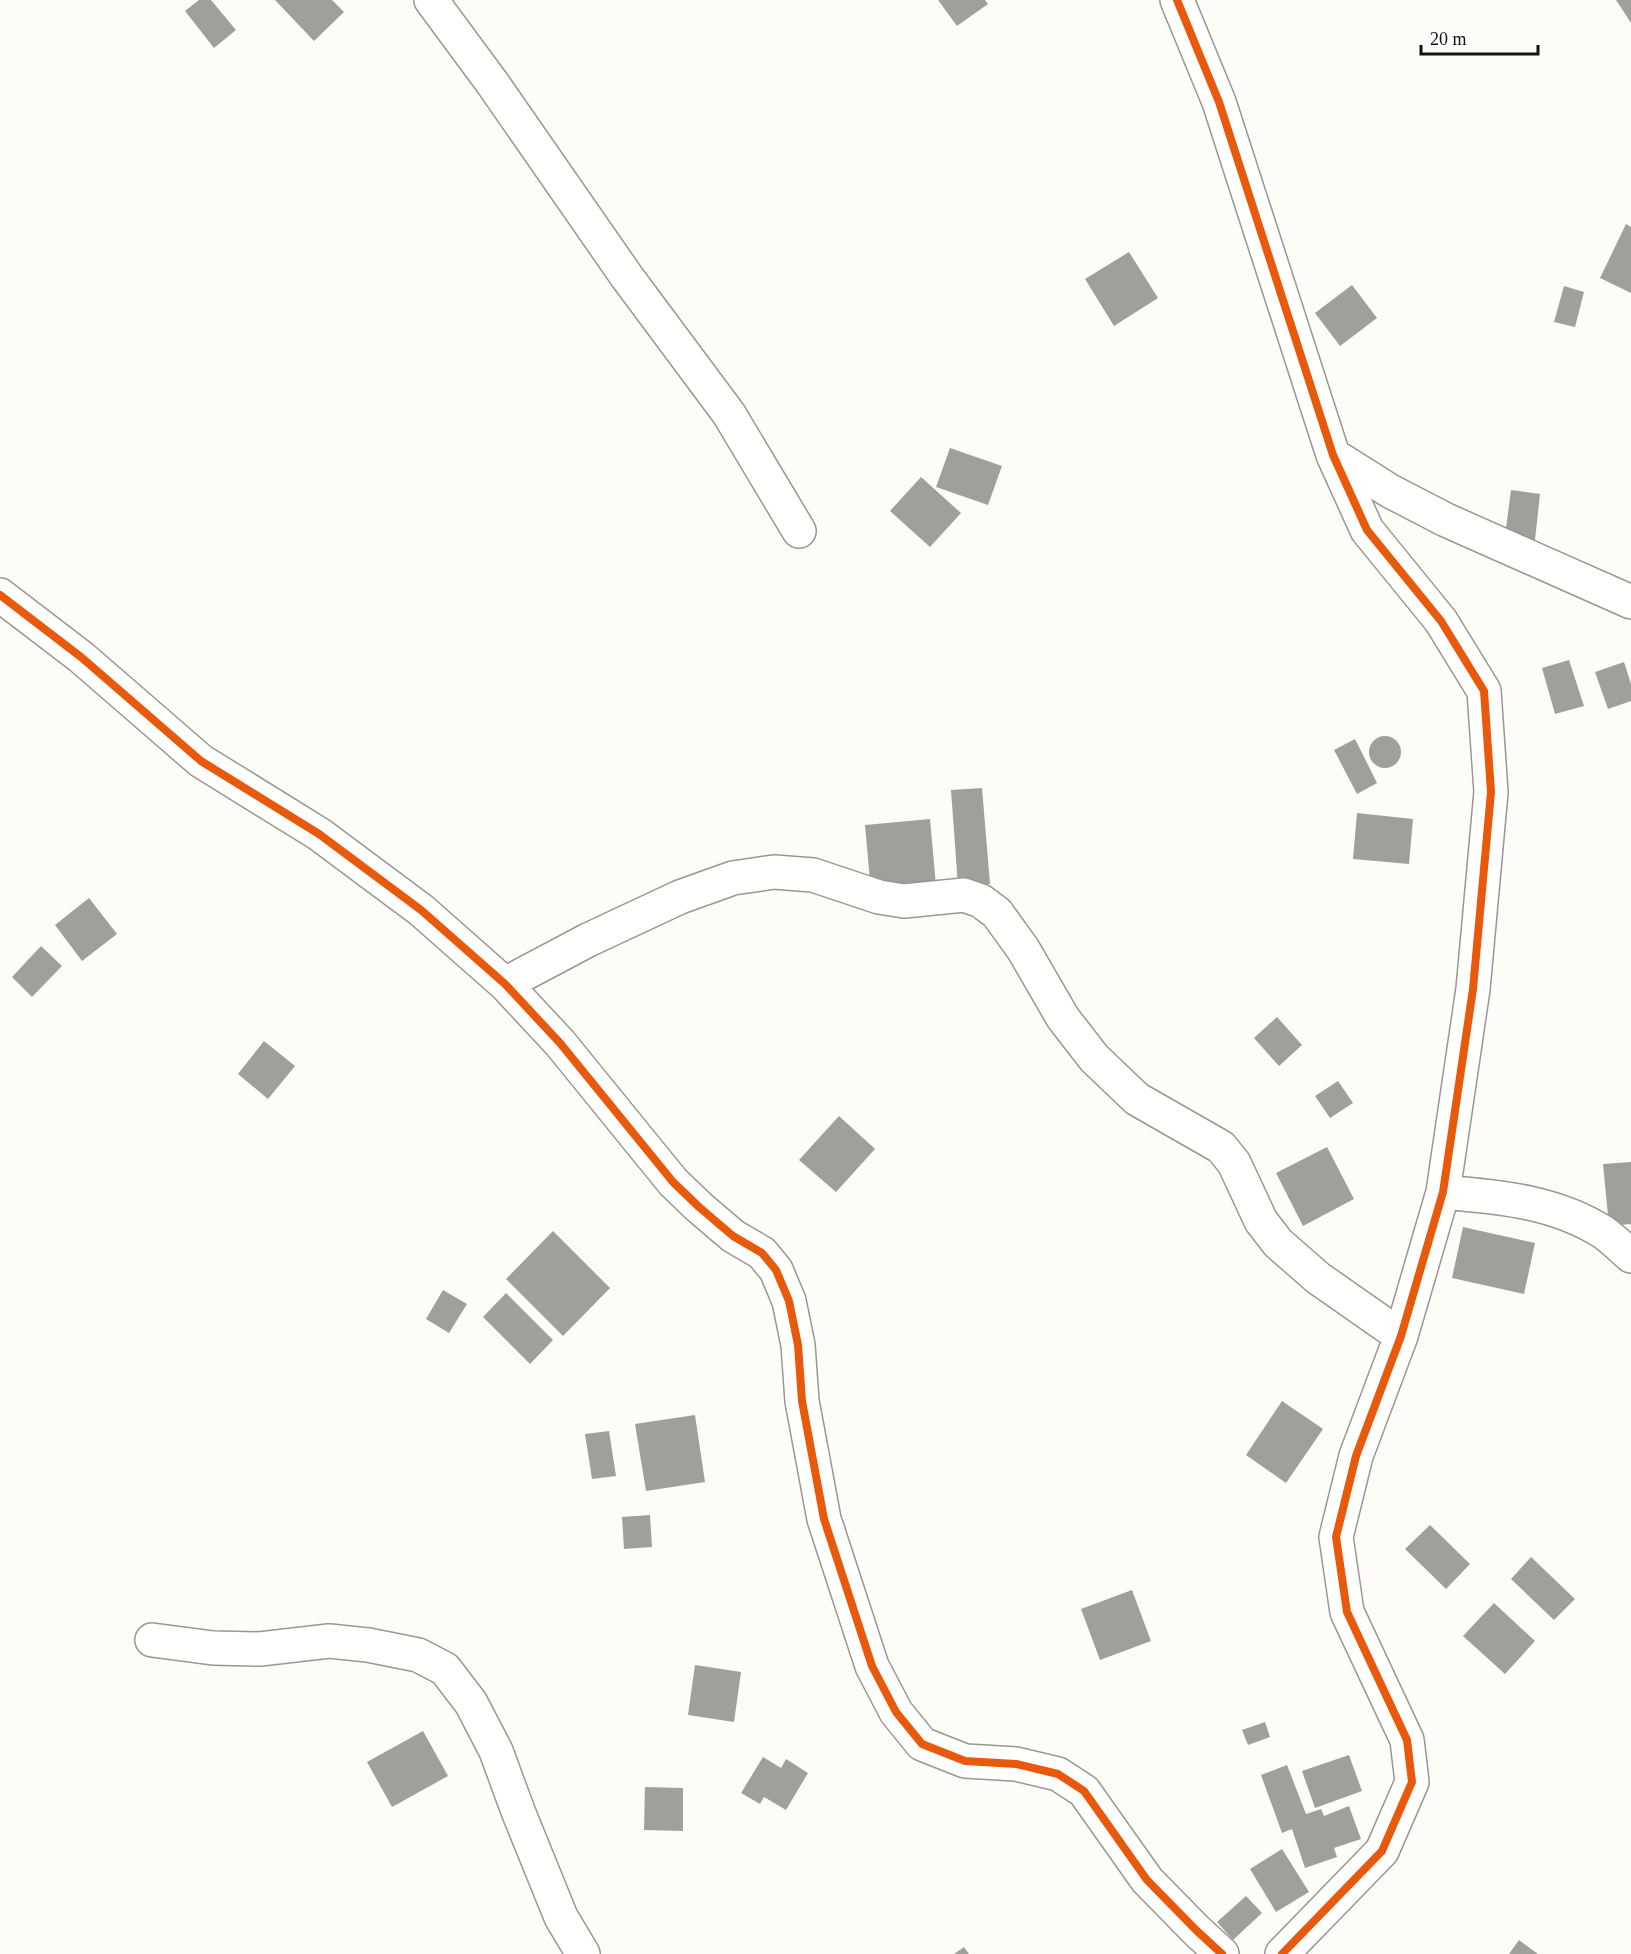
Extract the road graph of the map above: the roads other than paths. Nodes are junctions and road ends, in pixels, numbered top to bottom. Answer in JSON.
{"nodes":[{"id":1,"x":432,"y":0,"type":"edge"},
{"id":2,"x":1177,"y":0,"type":"edge"},
{"id":3,"x":1334,"y":455,"type":"junction"},
{"id":4,"x":799,"y":531,"type":"dead end"},
{"id":5,"x":0,"y":595,"type":"edge"},
{"id":6,"x":1631,"y":602,"type":"edge"},
{"id":7,"x":505,"y":984,"type":"junction"},
{"id":8,"x":1443,"y":1192,"type":"junction"},
{"id":9,"x":1631,"y":1256,"type":"edge"},
{"id":10,"x":1401,"y":1336,"type":"junction"},
{"id":11,"x":152,"y":1640,"type":"dead end"},
{"id":12,"x":578,"y":1952,"type":"edge"},
{"id":13,"x":1222,"y":1954,"type":"edge"},
{"id":14,"x":1282,"y":1954,"type":"edge"}],
"edges":[{"from":1,"to":4,"type":"street"},
{"from":2,"to":3,"type":"street"},
{"from":3,"to":6,"type":"street"},
{"from":3,"to":8,"type":"street"},
{"from":5,"to":7,"type":"street"},
{"from":7,"to":10,"type":"street"},
{"from":7,"to":13,"type":"street"},
{"from":8,"to":9,"type":"street"},
{"from":8,"to":10,"type":"street"},
{"from":10,"to":14,"type":"street"},
{"from":11,"to":12,"type":"street"}]}
